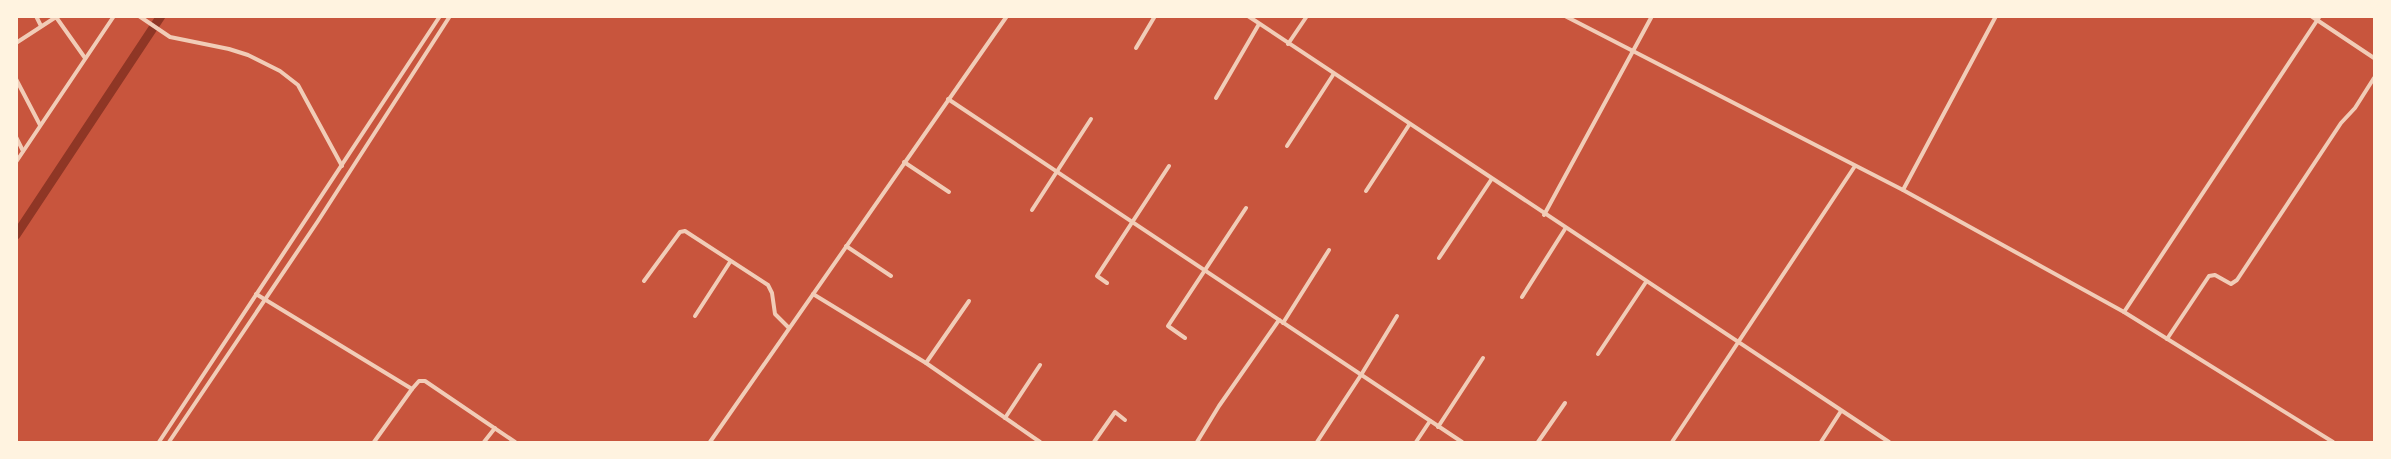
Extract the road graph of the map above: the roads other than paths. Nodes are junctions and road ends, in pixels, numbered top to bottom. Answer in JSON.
{"nodes":[{"id":1,"x":36,"y":16,"type":"edge"},
{"id":2,"x":114,"y":16,"type":"edge"},
{"id":3,"x":139,"y":16,"type":"edge"},
{"id":4,"x":440,"y":16,"type":"edge"},
{"id":5,"x":450,"y":16,"type":"edge"},
{"id":6,"x":1007,"y":16,"type":"edge"},
{"id":7,"x":1155,"y":16,"type":"edge"},
{"id":8,"x":1248,"y":16,"type":"edge"},
{"id":9,"x":1307,"y":16,"type":"edge"},
{"id":10,"x":1565,"y":16,"type":"edge"},
{"id":11,"x":1652,"y":16,"type":"edge"},
{"id":12,"x":1996,"y":16,"type":"edge"},
{"id":13,"x":2311,"y":16,"type":"edge"},
{"id":14,"x":2319,"y":19,"type":"edge"},
{"id":15,"x":1259,"y":24,"type":"junction"},
{"id":16,"x":41,"y":27,"type":"junction"},
{"id":17,"x":16,"y":43,"type":"edge"},
{"id":18,"x":1288,"y":44,"type":"junction"},
{"id":19,"x":1136,"y":48,"type":"dead end"},
{"id":20,"x":1632,"y":52,"type":"junction"},
{"id":21,"x":85,"y":58,"type":"junction"},
{"id":22,"x":2374,"y":58,"type":"edge"},
{"id":23,"x":1333,"y":75,"type":"junction"},
{"id":24,"x":2374,"y":78,"type":"edge"},
{"id":25,"x":16,"y":79,"type":"edge"},
{"id":26,"x":1216,"y":98,"type":"dead end"},
{"id":27,"x":948,"y":99,"type":"junction"},
{"id":28,"x":1091,"y":119,"type":"dead end"},
{"id":29,"x":40,"y":125,"type":"junction"},
{"id":30,"x":1409,"y":125,"type":"junction"},
{"id":31,"x":16,"y":137,"type":"edge"},
{"id":32,"x":1287,"y":146,"type":"dead end"},
{"id":33,"x":23,"y":151,"type":"junction"},
{"id":34,"x":16,"y":162,"type":"edge"},
{"id":35,"x":904,"y":162,"type":"junction"},
{"id":36,"x":342,"y":166,"type":"junction"},
{"id":37,"x":1169,"y":166,"type":"dead end"},
{"id":38,"x":1855,"y":166,"type":"junction"},
{"id":39,"x":1057,"y":171,"type":"junction"},
{"id":40,"x":1491,"y":180,"type":"junction"},
{"id":41,"x":1903,"y":190,"type":"junction"},
{"id":42,"x":1366,"y":191,"type":"dead end"},
{"id":43,"x":949,"y":192,"type":"dead end"},
{"id":44,"x":1246,"y":208,"type":"dead end"},
{"id":45,"x":1032,"y":210,"type":"dead end"},
{"id":46,"x":1544,"y":215,"type":"junction"},
{"id":47,"x":1132,"y":222,"type":"junction"},
{"id":48,"x":1565,"y":229,"type":"junction"},
{"id":49,"x":846,"y":246,"type":"junction"},
{"id":50,"x":1329,"y":250,"type":"dead end"},
{"id":51,"x":1439,"y":258,"type":"dead end"},
{"id":52,"x":730,"y":262,"type":"junction"},
{"id":53,"x":1205,"y":270,"type":"junction"},
{"id":54,"x":891,"y":276,"type":"dead end"},
{"id":55,"x":644,"y":280,"type":"dead end"},
{"id":56,"x":1646,"y":282,"type":"junction"},
{"id":57,"x":1107,"y":283,"type":"dead end"},
{"id":58,"x":256,"y":294,"type":"junction"},
{"id":59,"x":813,"y":294,"type":"junction"},
{"id":60,"x":1522,"y":297,"type":"dead end"},
{"id":61,"x":266,"y":299,"type":"junction"},
{"id":62,"x":969,"y":301,"type":"dead end"},
{"id":63,"x":2124,"y":312,"type":"junction"},
{"id":64,"x":1397,"y":315,"type":"dead end"},
{"id":65,"x":695,"y":316,"type":"dead end"},
{"id":66,"x":1281,"y":321,"type":"junction"},
{"id":67,"x":789,"y":328,"type":"junction"},
{"id":68,"x":1185,"y":338,"type":"dead end"},
{"id":69,"x":2167,"y":339,"type":"junction"},
{"id":70,"x":1738,"y":344,"type":"junction"},
{"id":71,"x":1598,"y":354,"type":"dead end"},
{"id":72,"x":1482,"y":358,"type":"dead end"},
{"id":73,"x":926,"y":363,"type":"junction"},
{"id":74,"x":1040,"y":364,"type":"dead end"},
{"id":75,"x":1361,"y":375,"type":"junction"},
{"id":76,"x":411,"y":389,"type":"junction"},
{"id":77,"x":1565,"y":403,"type":"dead end"},
{"id":78,"x":1841,"y":411,"type":"junction"},
{"id":79,"x":1005,"y":418,"type":"junction"},
{"id":80,"x":1125,"y":420,"type":"dead end"},
{"id":81,"x":1430,"y":421,"type":"junction"},
{"id":82,"x":1438,"y":427,"type":"junction"},
{"id":83,"x":495,"y":428,"type":"junction"},
{"id":84,"x":159,"y":442,"type":"edge"},
{"id":85,"x":170,"y":442,"type":"edge"},
{"id":86,"x":374,"y":442,"type":"edge"},
{"id":87,"x":484,"y":442,"type":"edge"},
{"id":88,"x":515,"y":442,"type":"edge"},
{"id":89,"x":710,"y":442,"type":"edge"},
{"id":90,"x":1040,"y":442,"type":"edge"},
{"id":91,"x":1094,"y":442,"type":"edge"},
{"id":92,"x":1197,"y":442,"type":"edge"},
{"id":93,"x":1317,"y":442,"type":"edge"},
{"id":94,"x":1416,"y":442,"type":"edge"},
{"id":95,"x":1462,"y":442,"type":"edge"},
{"id":96,"x":1538,"y":442,"type":"edge"},
{"id":97,"x":1672,"y":442,"type":"edge"},
{"id":98,"x":1821,"y":442,"type":"edge"},
{"id":99,"x":1889,"y":442,"type":"edge"},
{"id":100,"x":2333,"y":442,"type":"edge"}],
"edges":[{"from":1,"to":16,"type":"street"},
{"from":2,"to":21,"type":"street"},
{"from":3,"to":36,"type":"street"},
{"from":4,"to":36,"type":"street"},
{"from":5,"to":61,"type":"street"},
{"from":6,"to":27,"type":"street"},
{"from":7,"to":19,"type":"street"},
{"from":8,"to":15,"type":"street"},
{"from":9,"to":18,"type":"street"},
{"from":10,"to":20,"type":"street"},
{"from":11,"to":20,"type":"street"},
{"from":12,"to":41,"type":"street"},
{"from":13,"to":14,"type":"street"},
{"from":14,"to":22,"type":"street"},
{"from":14,"to":63,"type":"street"},
{"from":15,"to":18,"type":"street"},
{"from":15,"to":26,"type":"street"},
{"from":16,"to":17,"type":"street"},
{"from":16,"to":21,"type":"street"},
{"from":18,"to":23,"type":"street"},
{"from":20,"to":38,"type":"street"},
{"from":20,"to":46,"type":"street"},
{"from":21,"to":29,"type":"street"},
{"from":23,"to":30,"type":"street"},
{"from":23,"to":32,"type":"street"},
{"from":24,"to":69,"type":"street"},
{"from":25,"to":29,"type":"street"},
{"from":27,"to":35,"type":"street"},
{"from":27,"to":39,"type":"street"},
{"from":28,"to":39,"type":"street"},
{"from":29,"to":33,"type":"street"},
{"from":30,"to":40,"type":"street"},
{"from":30,"to":42,"type":"street"},
{"from":31,"to":33,"type":"street"},
{"from":33,"to":34,"type":"street"},
{"from":35,"to":43,"type":"street"},
{"from":35,"to":49,"type":"street"},
{"from":36,"to":58,"type":"street"},
{"from":37,"to":47,"type":"street"},
{"from":38,"to":41,"type":"street"},
{"from":38,"to":70,"type":"street"},
{"from":39,"to":45,"type":"street"},
{"from":39,"to":47,"type":"street"},
{"from":40,"to":46,"type":"street"},
{"from":40,"to":51,"type":"street"},
{"from":41,"to":63,"type":"street"},
{"from":44,"to":53,"type":"street"},
{"from":46,"to":48,"type":"street"},
{"from":47,"to":53,"type":"street"},
{"from":47,"to":57,"type":"street"},
{"from":48,"to":56,"type":"street"},
{"from":48,"to":60,"type":"street"},
{"from":49,"to":54,"type":"street"},
{"from":49,"to":59,"type":"street"},
{"from":50,"to":66,"type":"street"},
{"from":52,"to":55,"type":"street"},
{"from":52,"to":65,"type":"street"},
{"from":52,"to":67,"type":"street"},
{"from":53,"to":66,"type":"street"},
{"from":53,"to":68,"type":"street"},
{"from":56,"to":70,"type":"street"},
{"from":56,"to":71,"type":"street"},
{"from":58,"to":61,"type":"street"},
{"from":58,"to":84,"type":"street"},
{"from":59,"to":67,"type":"street"},
{"from":59,"to":73,"type":"street"},
{"from":61,"to":76,"type":"street"},
{"from":61,"to":85,"type":"street"},
{"from":62,"to":73,"type":"street"},
{"from":63,"to":69,"type":"street"},
{"from":64,"to":75,"type":"street"},
{"from":66,"to":75,"type":"street"},
{"from":66,"to":92,"type":"street"},
{"from":67,"to":89,"type":"street"},
{"from":69,"to":100,"type":"street"},
{"from":70,"to":78,"type":"street"},
{"from":70,"to":97,"type":"street"},
{"from":72,"to":82,"type":"street"},
{"from":73,"to":79,"type":"street"},
{"from":74,"to":79,"type":"street"},
{"from":75,"to":81,"type":"street"},
{"from":75,"to":93,"type":"street"},
{"from":76,"to":83,"type":"street"},
{"from":76,"to":86,"type":"street"},
{"from":77,"to":96,"type":"street"},
{"from":78,"to":98,"type":"street"},
{"from":78,"to":99,"type":"street"},
{"from":79,"to":90,"type":"street"},
{"from":80,"to":91,"type":"street"},
{"from":81,"to":82,"type":"street"},
{"from":81,"to":94,"type":"street"},
{"from":82,"to":95,"type":"street"},
{"from":83,"to":87,"type":"street"},
{"from":83,"to":88,"type":"street"}]}
